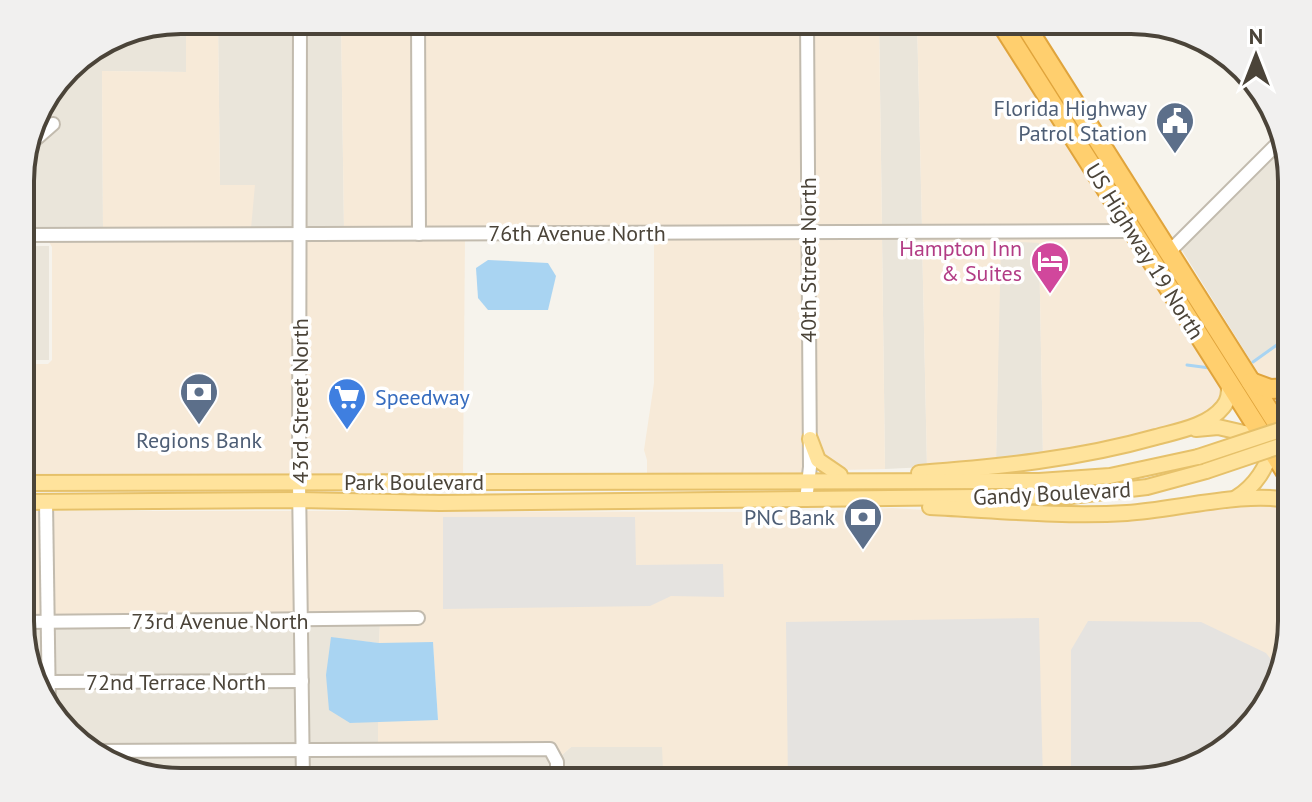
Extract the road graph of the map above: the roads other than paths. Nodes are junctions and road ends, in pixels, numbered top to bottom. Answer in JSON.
{"nodes":[{"id":1,"x":300,"y":34,"type":"edge"},
{"id":2,"x":418,"y":34,"type":"edge"},
{"id":3,"x":807,"y":34,"type":"edge"},
{"id":4,"x":1008,"y":34,"type":"edge"},
{"id":5,"x":1021,"y":34,"type":"edge"},
{"id":6,"x":1031,"y":34,"type":"edge"},
{"id":7,"x":1054,"y":72,"type":"junction"},
{"id":8,"x":53,"y":124,"type":"dead end"},
{"id":9,"x":42,"y":133,"type":"edge"},
{"id":10,"x":1274,"y":147,"type":"edge"},
{"id":11,"x":1132,"y":231,"type":"junction"},
{"id":12,"x":807,"y":232,"type":"junction"},
{"id":13,"x":301,"y":234,"type":"junction"},
{"id":14,"x":419,"y":234,"type":"junction"},
{"id":15,"x":34,"y":235,"type":"edge"},
{"id":16,"x":1169,"y":252,"type":"junction"},
{"id":17,"x":1251,"y":382,"type":"junction"},
{"id":18,"x":1229,"y":384,"type":"junction"},
{"id":19,"x":1278,"y":389,"type":"edge"},
{"id":20,"x":1184,"y":429,"type":"junction"},
{"id":21,"x":1278,"y":436,"type":"edge"},
{"id":22,"x":810,"y":439,"type":"junction"},
{"id":23,"x":1278,"y":439,"type":"edge"},
{"id":24,"x":1278,"y":443,"type":"edge"},
{"id":25,"x":1278,"y":445,"type":"edge"},
{"id":26,"x":1278,"y":445,"type":"edge"},
{"id":27,"x":1278,"y":450,"type":"edge"},
{"id":28,"x":840,"y":475,"type":"junction"},
{"id":29,"x":806,"y":481,"type":"junction"},
{"id":30,"x":299,"y":482,"type":"junction"},
{"id":31,"x":549,"y":482,"type":"junction"},
{"id":32,"x":693,"y":482,"type":"junction"},
{"id":33,"x":89,"y":483,"type":"junction"},
{"id":34,"x":34,"y":484,"type":"edge"},
{"id":35,"x":1278,"y":497,"type":"edge"},
{"id":36,"x":846,"y":499,"type":"junction"},
{"id":37,"x":300,"y":500,"type":"junction"},
{"id":38,"x":806,"y":500,"type":"junction"},
{"id":39,"x":1232,"y":500,"type":"junction"},
{"id":40,"x":34,"y":502,"type":"edge"},
{"id":41,"x":46,"y":502,"type":"junction"},
{"id":42,"x":553,"y":502,"type":"junction"},
{"id":43,"x":440,"y":503,"type":"junction"},
{"id":44,"x":418,"y":618,"type":"dead end"},
{"id":45,"x":302,"y":621,"type":"junction"},
{"id":46,"x":34,"y":622,"type":"edge"},
{"id":47,"x":48,"y":622,"type":"junction"},
{"id":48,"x":302,"y":681,"type":"junction"},
{"id":49,"x":49,"y":682,"type":"junction"},
{"id":50,"x":49,"y":686,"type":"edge"},
{"id":51,"x":303,"y":750,"type":"junction"},
{"id":52,"x":113,"y":751,"type":"edge"},
{"id":53,"x":303,"y":768,"type":"edge"},
{"id":54,"x":557,"y":768,"type":"edge"}],
"edges":[{"from":1,"to":13,"type":"street","name":"43rd Street North"},
{"from":2,"to":14,"type":"street"},
{"from":3,"to":12,"type":"street","name":"40th Street North"},
{"from":4,"to":11,"type":"highway","name":"US Highway 19 North"},
{"from":5,"to":7,"type":"highway"},
{"from":6,"to":7,"type":"highway","name":"US Highway 19 North"},
{"from":7,"to":16,"type":"highway","name":"US Highway 19 North"},
{"from":8,"to":9,"type":"street"},
{"from":10,"to":16,"type":"street"},
{"from":11,"to":12,"type":"street","name":"76th Avenue North"},
{"from":11,"to":18,"type":"highway","name":"US Highway 19 North"},
{"from":12,"to":14,"type":"street","name":"76th Avenue North"},
{"from":12,"to":22,"type":"street","name":"40th Street North"},
{"from":13,"to":14,"type":"street","name":"76th Avenue North"},
{"from":13,"to":15,"type":"street","name":"76th Avenue North"},
{"from":13,"to":30,"type":"street","name":"43rd Street North"},
{"from":16,"to":17,"type":"highway","name":"US Highway 19 North"},
{"from":17,"to":19,"type":"highway"},
{"from":17,"to":21,"type":"highway","name":"US Highway 19 North"},
{"from":18,"to":20,"type":"main road"},
{"from":18,"to":23,"type":"highway","name":"US Highway 19 North"},
{"from":20,"to":24,"type":"main road"},
{"from":20,"to":28,"type":"main road"},
{"from":22,"to":28,"type":"main road"},
{"from":22,"to":29,"type":"street","name":"40th Street North"},
{"from":25,"to":29,"type":"main road","name":"Gandy Boulevard","bridge":true},
{"from":26,"to":36,"type":"main road","name":"Gandy Boulevard","bridge":true},
{"from":27,"to":39,"type":"main road"},
{"from":28,"to":29,"type":"main road"},
{"from":29,"to":32,"type":"main road","name":"Park Boulevard"},
{"from":29,"to":38,"type":"street","name":"40th Street North"},
{"from":30,"to":31,"type":"main road","name":"Park Boulevard"},
{"from":30,"to":33,"type":"main road","name":"Park Boulevard"},
{"from":30,"to":37,"type":"street","name":"43rd Street North"},
{"from":31,"to":32,"type":"main road","name":"Park Boulevard"},
{"from":31,"to":43,"type":"main road"},
{"from":32,"to":42,"type":"main road"},
{"from":33,"to":34,"type":"main road","name":"Park Boulevard"},
{"from":33,"to":41,"type":"main road"},
{"from":35,"to":39,"type":"main road"},
{"from":36,"to":38,"type":"main road","name":"Gandy Boulevard"},
{"from":36,"to":39,"type":"main road"},
{"from":37,"to":41,"type":"main road","name":"Park Boulevard"},
{"from":37,"to":43,"type":"main road","name":"Park Boulevard"},
{"from":37,"to":45,"type":"street","name":"43rd Street North"},
{"from":38,"to":42,"type":"main road","name":"Park Boulevard"},
{"from":40,"to":41,"type":"main road","name":"Park Boulevard"},
{"from":41,"to":47,"type":"street"},
{"from":42,"to":43,"type":"main road","name":"Park Boulevard"},
{"from":44,"to":45,"type":"street","name":"73rd Avenue North"},
{"from":45,"to":47,"type":"street","name":"73rd Avenue North"},
{"from":45,"to":48,"type":"street","name":"43rd Street North"},
{"from":46,"to":47,"type":"street","name":"73rd Avenue North"},
{"from":47,"to":49,"type":"street"},
{"from":48,"to":49,"type":"street","name":"72nd Terrace North"},
{"from":48,"to":51,"type":"street","name":"43rd Street North"},
{"from":49,"to":50,"type":"street"},
{"from":51,"to":52,"type":"street"},
{"from":51,"to":53,"type":"street","name":"43rd Street North"},
{"from":51,"to":54,"type":"street"}]}
